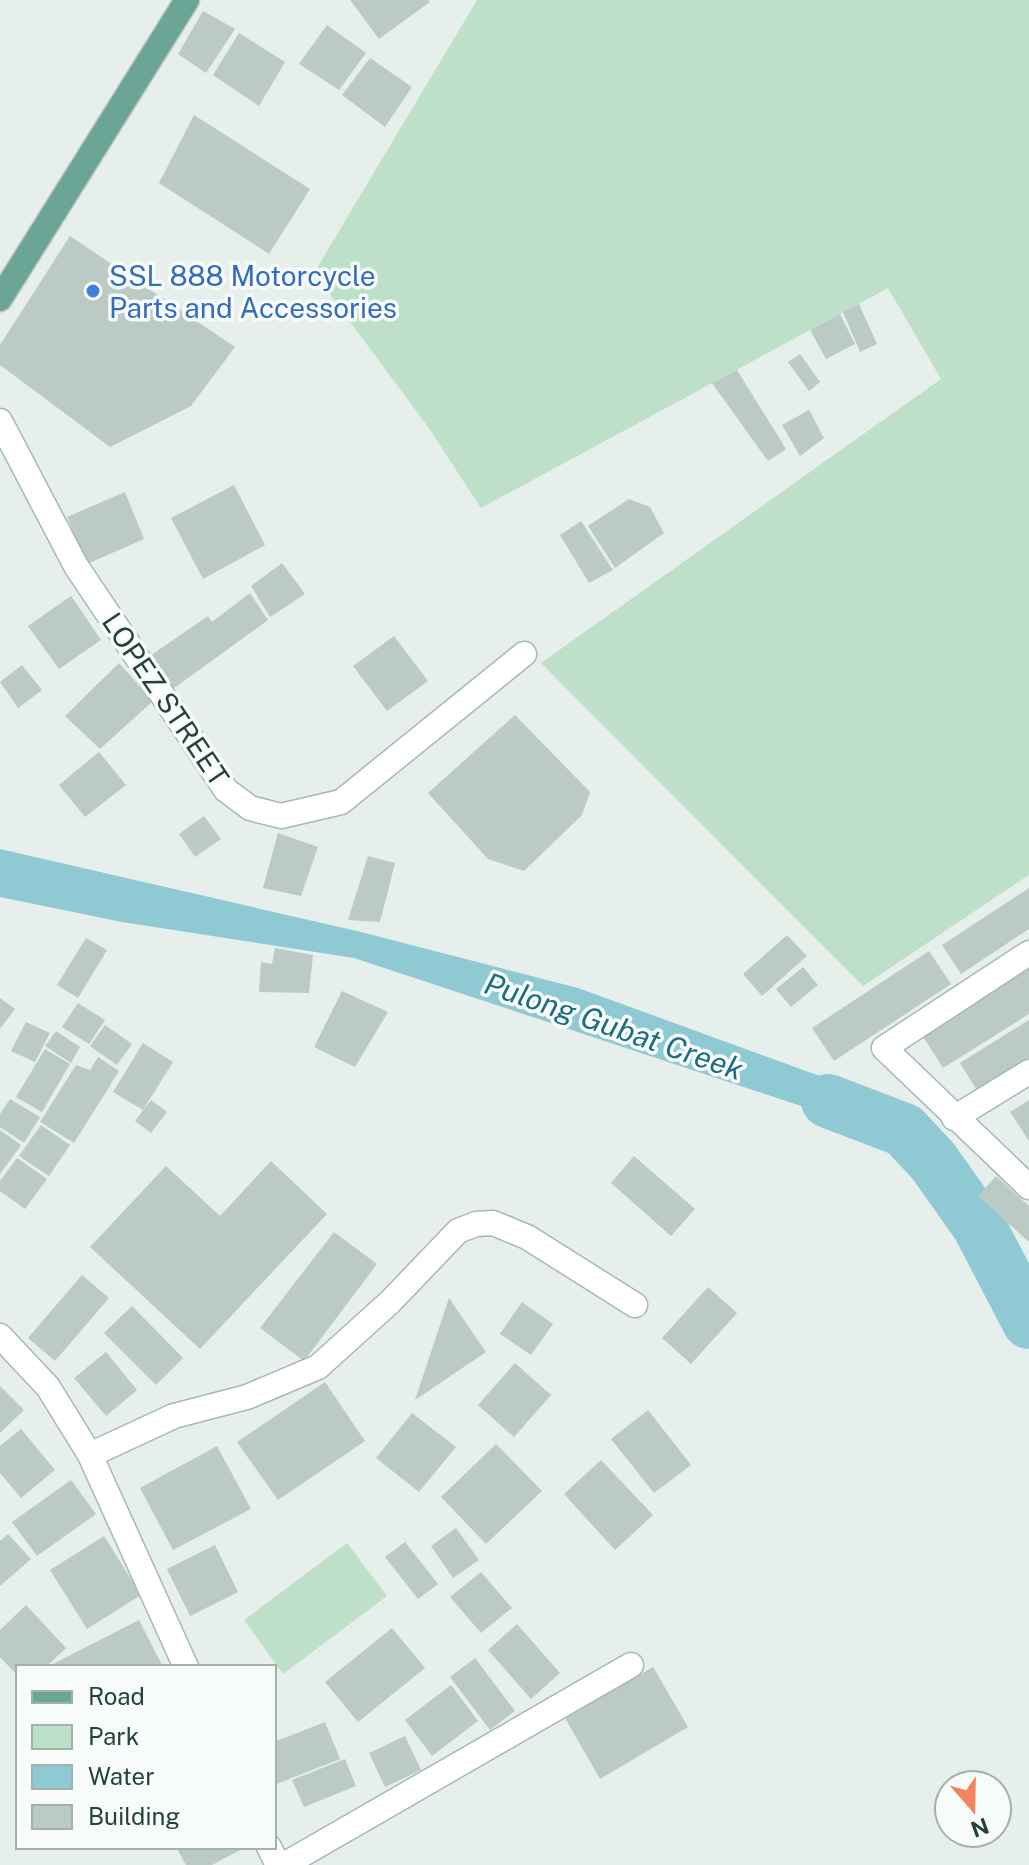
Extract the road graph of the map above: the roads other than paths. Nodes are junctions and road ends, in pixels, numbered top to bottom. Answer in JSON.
{"nodes":[{"id":1,"x":187,"y":0,"type":"edge"},
{"id":2,"x":0,"y":299,"type":"edge"},
{"id":3,"x":0,"y":421,"type":"edge"},
{"id":4,"x":524,"y":654,"type":"dead end"},
{"id":5,"x":1029,"y":953,"type":"edge"},
{"id":6,"x":1029,"y":1072,"type":"edge"},
{"id":7,"x":954,"y":1118,"type":"junction"},
{"id":8,"x":1029,"y":1187,"type":"edge"},
{"id":9,"x":635,"y":1305,"type":"dead end"},
{"id":10,"x":0,"y":1336,"type":"edge"},
{"id":11,"x":90,"y":1455,"type":"junction"},
{"id":12,"x":185,"y":1665,"type":"edge"},
{"id":13,"x":631,"y":1665,"type":"dead end"},
{"id":14,"x":281,"y":1865,"type":"edge"}],
"edges":[{"from":1,"to":2,"type":"main road"},
{"from":3,"to":4,"type":"street","name":"LOPEZ STREET"},
{"from":5,"to":7,"type":"street"},
{"from":6,"to":7,"type":"street"},
{"from":7,"to":8,"type":"street"},
{"from":9,"to":11,"type":"street"},
{"from":10,"to":11,"type":"street"},
{"from":11,"to":12,"type":"street"},
{"from":13,"to":14,"type":"street"}]}
